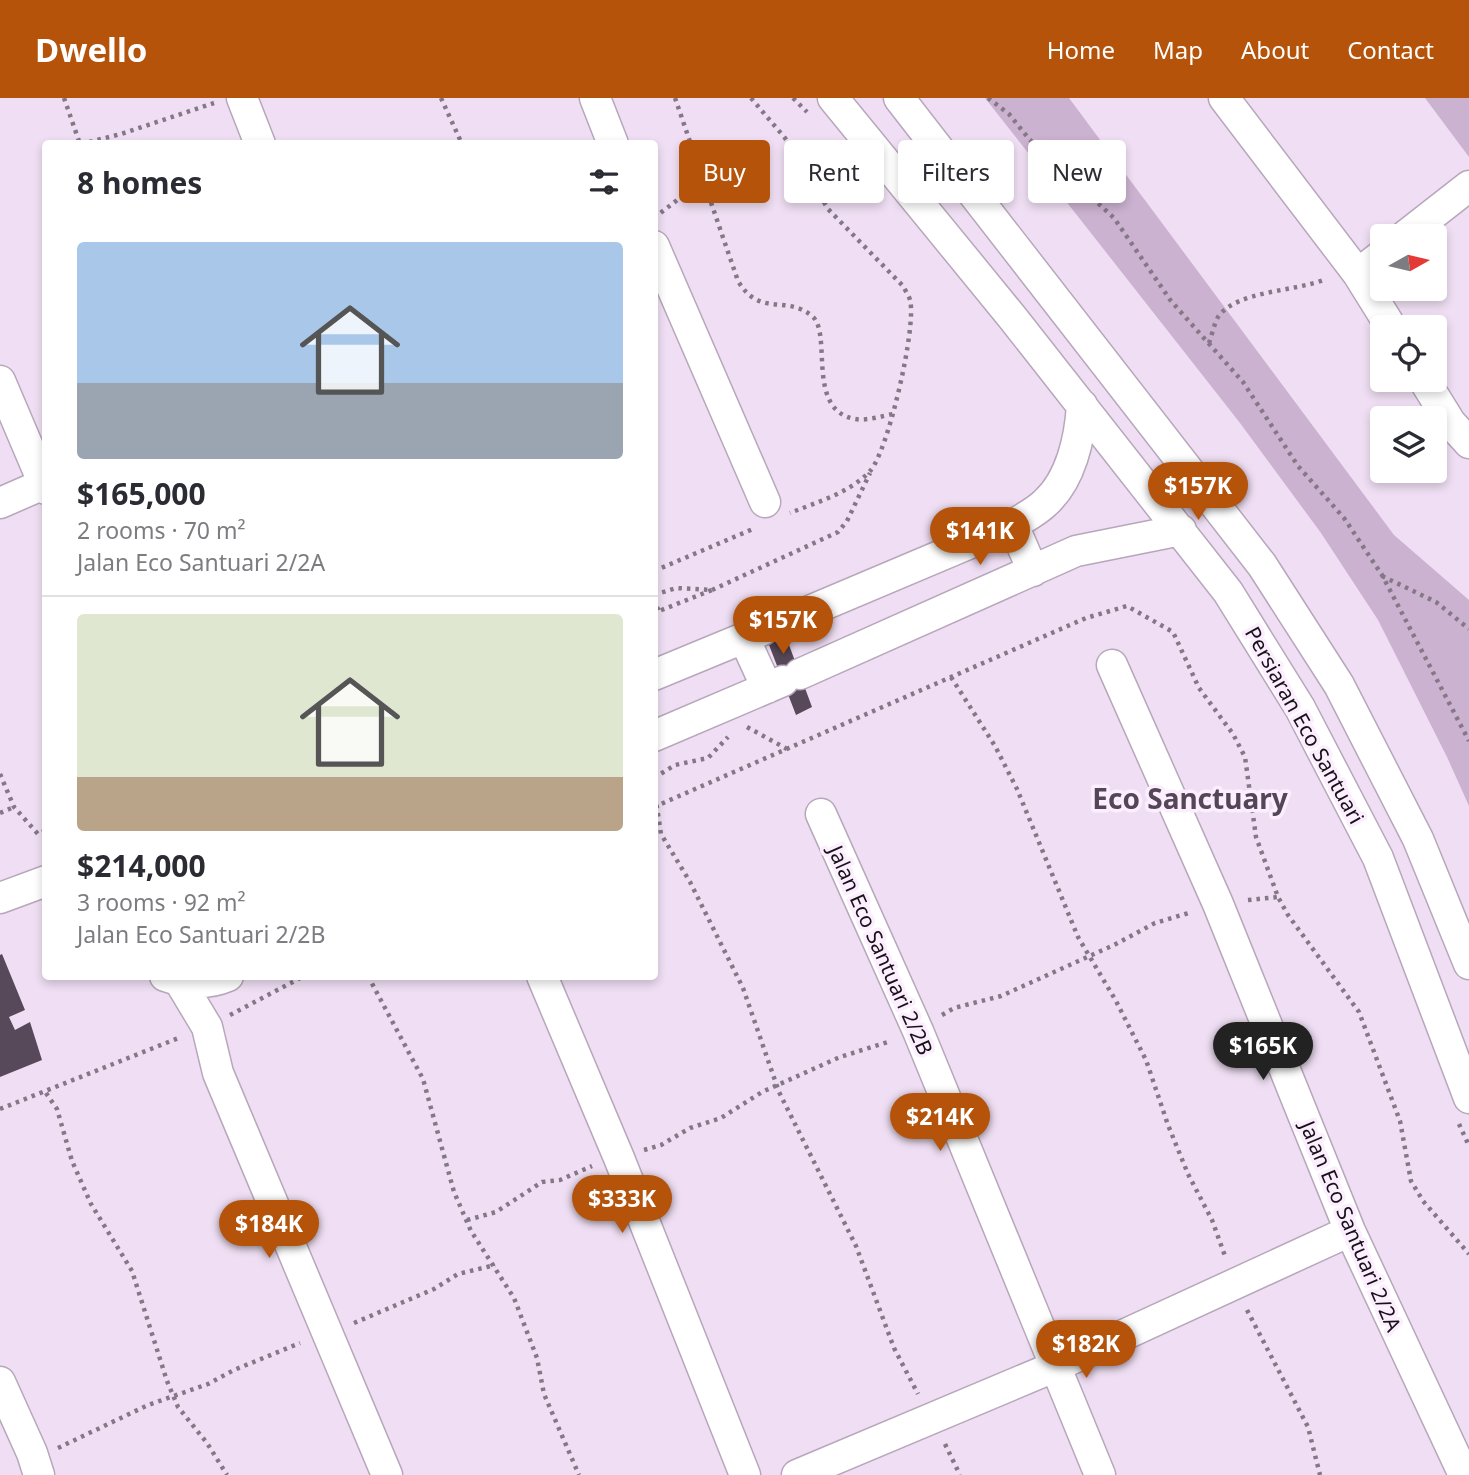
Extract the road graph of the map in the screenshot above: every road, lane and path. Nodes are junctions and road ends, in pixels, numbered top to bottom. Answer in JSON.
{"nodes":[{"id":1,"x":64,"y":98,"type":"edge"},
{"id":2,"x":441,"y":98,"type":"edge"},
{"id":3,"x":595,"y":98,"type":"edge"},
{"id":4,"x":675,"y":98,"type":"edge"},
{"id":5,"x":751,"y":98,"type":"edge"},
{"id":6,"x":793,"y":98,"type":"edge"},
{"id":7,"x":899,"y":98,"type":"edge"},
{"id":8,"x":988,"y":98,"type":"edge"},
{"id":9,"x":1224,"y":98,"type":"edge"},
{"id":10,"x":229,"y":100,"type":"edge"},
{"id":11,"x":822,"y":108,"type":"edge"},
{"id":12,"x":80,"y":140,"type":"edge"},
{"id":13,"x":97,"y":140,"type":"edge"},
{"id":14,"x":257,"y":140,"type":"edge"},
{"id":15,"x":460,"y":140,"type":"edge"},
{"id":16,"x":611,"y":140,"type":"edge"},
{"id":17,"x":689,"y":140,"type":"edge"},
{"id":18,"x":1469,"y":186,"type":"edge"},
{"id":19,"x":679,"y":199,"type":"edge"},
{"id":20,"x":711,"y":203,"type":"edge"},
{"id":21,"x":658,"y":215,"type":"edge"},
{"id":22,"x":1420,"y":224,"type":"edge"},
{"id":23,"x":658,"y":256,"type":"edge"},
{"id":24,"x":1370,"y":264,"type":"edge"},
{"id":25,"x":1358,"y":274,"type":"junction"},
{"id":26,"x":1384,"y":315,"type":"edge"},
{"id":27,"x":1209,"y":344,"type":"junction"},
{"id":28,"x":0,"y":381,"type":"edge"},
{"id":29,"x":1431,"y":392,"type":"edge"},
{"id":30,"x":1082,"y":405,"type":"junction"},
{"id":31,"x":893,"y":414,"type":"junction"},
{"id":32,"x":1469,"y":443,"type":"edge"},
{"id":33,"x":872,"y":469,"type":"junction"},
{"id":34,"x":42,"y":479,"type":"edge"},
{"id":35,"x":42,"y":487,"type":"edge"},
{"id":36,"x":0,"y":503,"type":"edge"},
{"id":37,"x":767,"y":516,"type":"junction"},
{"id":38,"x":1013,"y":526,"type":"junction"},
{"id":39,"x":1181,"y":530,"type":"junction"},
{"id":40,"x":658,"y":569,"type":"edge"},
{"id":41,"x":1033,"y":571,"type":"junction"},
{"id":42,"x":1381,"y":575,"type":"junction"},
{"id":43,"x":712,"y":590,"type":"junction"},
{"id":44,"x":658,"y":595,"type":"edge"},
{"id":45,"x":658,"y":612,"type":"edge"},
{"id":46,"x":1469,"y":629,"type":"edge"},
{"id":47,"x":763,"y":631,"type":"junction"},
{"id":48,"x":1112,"y":665,"type":"dead end"},
{"id":49,"x":658,"y":674,"type":"edge"},
{"id":50,"x":951,"y":677,"type":"junction"},
{"id":51,"x":784,"y":681,"type":"junction"},
{"id":52,"x":746,"y":727,"type":"dead end"},
{"id":53,"x":658,"y":734,"type":"edge"},
{"id":54,"x":1469,"y":741,"type":"edge"},
{"id":55,"x":787,"y":749,"type":"junction"},
{"id":56,"x":0,"y":774,"type":"edge"},
{"id":57,"x":658,"y":806,"type":"edge"},
{"id":58,"x":14,"y":807,"type":"junction"},
{"id":59,"x":0,"y":813,"type":"edge"},
{"id":60,"x":821,"y":814,"type":"dead end"},
{"id":61,"x":658,"y":820,"type":"edge"},
{"id":62,"x":42,"y":832,"type":"edge"},
{"id":63,"x":42,"y":882,"type":"edge"},
{"id":64,"x":1278,"y":897,"type":"junction"},
{"id":65,"x":0,"y":898,"type":"edge"},
{"id":66,"x":1219,"y":904,"type":"junction"},
{"id":67,"x":1089,"y":956,"type":"junction"},
{"id":68,"x":1469,"y":964,"type":"edge"},
{"id":69,"x":173,"y":980,"type":"edge"},
{"id":70,"x":180,"y":980,"type":"edge"},
{"id":71,"x":215,"y":980,"type":"edge"},
{"id":72,"x":226,"y":980,"type":"edge"},
{"id":73,"x":296,"y":980,"type":"edge"},
{"id":74,"x":370,"y":980,"type":"edge"},
{"id":75,"x":544,"y":980,"type":"edge"},
{"id":76,"x":206,"y":1027,"type":"junction"},
{"id":77,"x":918,"y":1031,"type":"junction"},
{"id":78,"x":777,"y":1086,"type":"junction"},
{"id":79,"x":46,"y":1093,"type":"junction"},
{"id":80,"x":1463,"y":1107,"type":"edge"},
{"id":81,"x":0,"y":1108,"type":"edge"},
{"id":82,"x":1469,"y":1146,"type":"edge"},
{"id":83,"x":619,"y":1158,"type":"junction"},
{"id":84,"x":467,"y":1220,"type":"junction"},
{"id":85,"x":1350,"y":1231,"type":"junction"},
{"id":86,"x":1469,"y":1254,"type":"edge"},
{"id":87,"x":495,"y":1265,"type":"junction"},
{"id":88,"x":1236,"y":1284,"type":"junction"},
{"id":89,"x":328,"y":1333,"type":"junction"},
{"id":90,"x":1054,"y":1367,"type":"junction"},
{"id":91,"x":0,"y":1382,"type":"edge"},
{"id":92,"x":173,"y":1397,"type":"junction"},
{"id":93,"x":931,"y":1418,"type":"junction"},
{"id":94,"x":35,"y":1464,"type":"edge"},
{"id":95,"x":227,"y":1475,"type":"edge"},
{"id":96,"x":387,"y":1475,"type":"edge"},
{"id":97,"x":579,"y":1475,"type":"edge"},
{"id":98,"x":745,"y":1475,"type":"edge"},
{"id":99,"x":797,"y":1475,"type":"edge"},
{"id":100,"x":960,"y":1475,"type":"edge"},
{"id":101,"x":1100,"y":1475,"type":"edge"},
{"id":102,"x":1320,"y":1475,"type":"edge"},
{"id":103,"x":1464,"y":1475,"type":"edge"}],
"edges":[{"from":1,"to":12,"type":"path"},
{"from":2,"to":15,"type":"path"},
{"from":3,"to":16,"type":"street"},
{"from":4,"to":17,"type":"path"},
{"from":5,"to":31,"type":"path"},
{"from":6,"to":11,"type":"path"},
{"from":7,"to":68,"type":"street","name":"Persiaran Eco Santuari"},
{"from":8,"to":27,"type":"path"},
{"from":9,"to":25,"type":"street"},
{"from":10,"to":13,"type":"path"},
{"from":10,"to":14,"type":"street"},
{"from":11,"to":30,"type":"street","name":"Persiaran Eco Santuari"},
{"from":18,"to":22,"type":"street"},
{"from":19,"to":21,"type":"path"},
{"from":20,"to":31,"type":"path"},
{"from":23,"to":37,"type":"street"},
{"from":24,"to":25,"type":"street"},
{"from":25,"to":26,"type":"street"},
{"from":25,"to":27,"type":"path"},
{"from":27,"to":42,"type":"path"},
{"from":28,"to":34,"type":"street"},
{"from":29,"to":32,"type":"street"},
{"from":30,"to":38,"type":"street"},
{"from":30,"to":39,"type":"street","name":"Persiaran Eco Santuari"},
{"from":31,"to":33,"type":"path"},
{"from":33,"to":37,"type":"path"},
{"from":33,"to":43,"type":"path"},
{"from":35,"to":36,"type":"street"},
{"from":37,"to":40,"type":"path"},
{"from":38,"to":41,"type":"street"},
{"from":38,"to":47,"type":"street"},
{"from":39,"to":41,"type":"street"},
{"from":39,"to":80,"type":"street","name":"Persiaran Eco Santuari"},
{"from":41,"to":51,"type":"street"},
{"from":42,"to":46,"type":"path"},
{"from":42,"to":54,"type":"path"},
{"from":43,"to":44,"type":"path"},
{"from":43,"to":45,"type":"path"},
{"from":47,"to":49,"type":"street"},
{"from":47,"to":51,"type":"street"},
{"from":48,"to":66,"type":"street","name":"Jalan Eco Santuari 2/2A"},
{"from":50,"to":55,"type":"path"},
{"from":50,"to":64,"type":"path"},
{"from":50,"to":67,"type":"path"},
{"from":51,"to":53,"type":"street"},
{"from":52,"to":55,"type":"path"},
{"from":55,"to":57,"type":"path"},
{"from":56,"to":58,"type":"path"},
{"from":58,"to":59,"type":"path"},
{"from":58,"to":62,"type":"path"},
{"from":60,"to":77,"type":"street","name":"Jalan Eco Santuari 2/2B"},
{"from":61,"to":78,"type":"path"},
{"from":63,"to":65,"type":"street"},
{"from":64,"to":66,"type":"path"},
{"from":64,"to":86,"type":"path"},
{"from":66,"to":67,"type":"path"},
{"from":66,"to":85,"type":"street","name":"Jalan Eco Santuari 2/2A"},
{"from":67,"to":77,"type":"path"},
{"from":67,"to":88,"type":"path"},
{"from":69,"to":76,"type":"street"},
{"from":70,"to":71,"type":"street"},
{"from":72,"to":76,"type":"street"},
{"from":73,"to":76,"type":"path"},
{"from":74,"to":84,"type":"path"},
{"from":75,"to":83,"type":"street"},
{"from":76,"to":79,"type":"path"},
{"from":76,"to":89,"type":"street"},
{"from":77,"to":78,"type":"path"},
{"from":77,"to":90,"type":"street","name":"Jalan Eco Santuari 2/2B"},
{"from":78,"to":83,"type":"path"},
{"from":78,"to":93,"type":"path"},
{"from":79,"to":81,"type":"path"},
{"from":79,"to":92,"type":"path"},
{"from":80,"to":82,"type":"path"},
{"from":83,"to":84,"type":"path"},
{"from":83,"to":98,"type":"street"},
{"from":84,"to":87,"type":"path"},
{"from":85,"to":88,"type":"street"},
{"from":85,"to":103,"type":"street","name":"Jalan Eco Santuari 2/2A"},
{"from":87,"to":89,"type":"path"},
{"from":87,"to":97,"type":"path"},
{"from":88,"to":90,"type":"street"},
{"from":88,"to":102,"type":"path"},
{"from":89,"to":92,"type":"path"},
{"from":89,"to":96,"type":"street"},
{"from":90,"to":93,"type":"street"},
{"from":90,"to":101,"type":"street","name":"Jalan Eco Santuari 2/2B"},
{"from":91,"to":94,"type":"street"},
{"from":92,"to":94,"type":"path"},
{"from":92,"to":95,"type":"path"},
{"from":93,"to":99,"type":"street"},
{"from":93,"to":100,"type":"path"}]}
